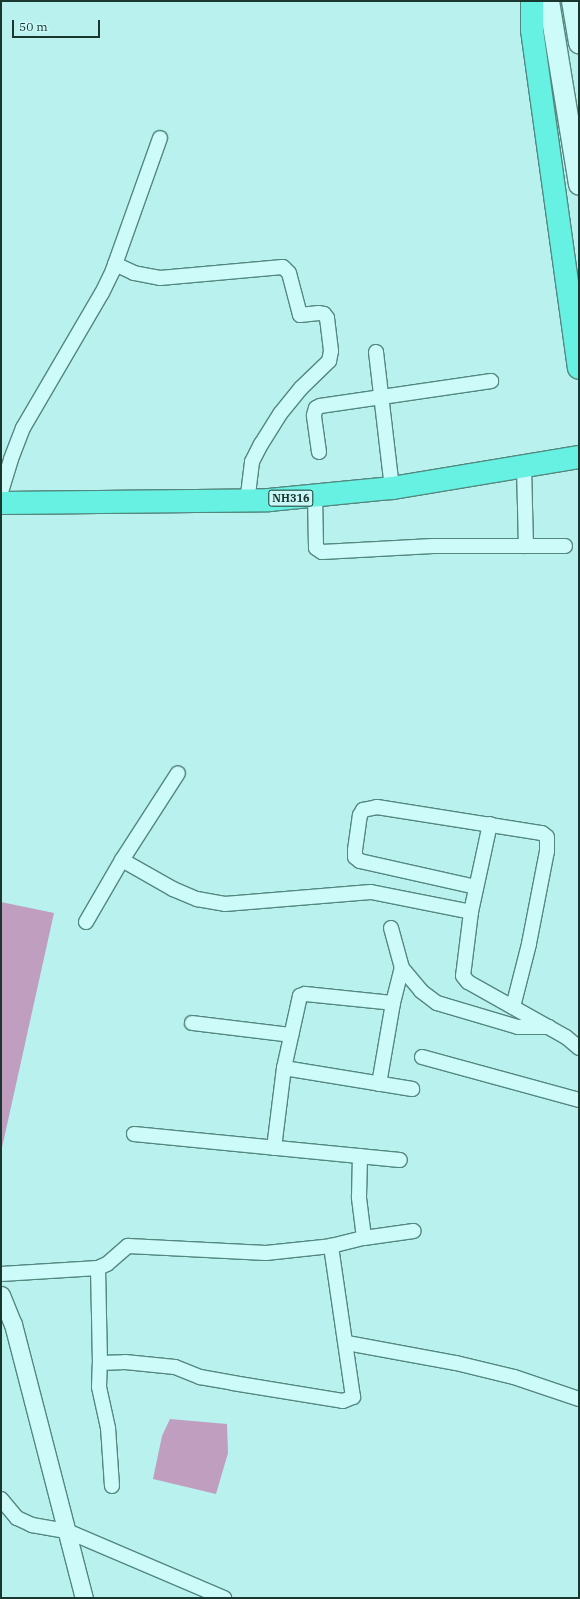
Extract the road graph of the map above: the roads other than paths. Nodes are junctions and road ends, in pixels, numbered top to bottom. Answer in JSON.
{"nodes":[{"id":1,"x":532,"y":1,"type":"edge"},
{"id":2,"x":549,"y":1,"type":"edge"},
{"id":3,"x":572,"y":1,"type":"edge"},
{"id":4,"x":579,"y":43,"type":"edge"},
{"id":5,"x":160,"y":138,"type":"dead end"},
{"id":6,"x":579,"y":185,"type":"edge"},
{"id":7,"x":115,"y":264,"type":"junction"},
{"id":8,"x":376,"y":352,"type":"dead end"},
{"id":9,"x":579,"y":368,"type":"edge"},
{"id":10,"x":491,"y":381,"type":"dead end"},
{"id":11,"x":382,"y":395,"type":"junction"},
{"id":12,"x":319,"y":452,"type":"dead end"},
{"id":13,"x":579,"y":457,"type":"edge"},
{"id":14,"x":524,"y":466,"type":"junction"},
{"id":15,"x":392,"y":488,"type":"junction"},
{"id":16,"x":1,"y":492,"type":"edge"},
{"id":17,"x":315,"y":495,"type":"junction"},
{"id":18,"x":247,"y":500,"type":"junction"},
{"id":19,"x":1,"y":503,"type":"edge"},
{"id":20,"x":526,"y":546,"type":"junction"},
{"id":21,"x":565,"y":546,"type":"dead end"},
{"id":22,"x":178,"y":772,"type":"dead end"},
{"id":23,"x":490,"y":824,"type":"junction"},
{"id":24,"x":122,"y":860,"type":"junction"},
{"id":25,"x":476,"y":887,"type":"junction"},
{"id":26,"x":471,"y":912,"type":"junction"},
{"id":27,"x":86,"y":922,"type":"dead end"},
{"id":28,"x":391,"y":928,"type":"dead end"},
{"id":29,"x":402,"y":968,"type":"junction"},
{"id":30,"x":393,"y":1003,"type":"junction"},
{"id":31,"x":513,"y":1007,"type":"junction"},
{"id":32,"x":192,"y":1023,"type":"dead end"},
{"id":33,"x":549,"y":1027,"type":"junction"},
{"id":34,"x":291,"y":1035,"type":"junction"},
{"id":35,"x":579,"y":1048,"type":"edge"},
{"id":36,"x":422,"y":1057,"type":"dead end"},
{"id":37,"x":284,"y":1068,"type":"junction"},
{"id":38,"x":379,"y":1084,"type":"junction"},
{"id":39,"x":412,"y":1090,"type":"dead end"},
{"id":40,"x":579,"y":1100,"type":"edge"},
{"id":41,"x":134,"y":1134,"type":"dead end"},
{"id":42,"x":274,"y":1148,"type":"junction"},
{"id":43,"x":360,"y":1156,"type":"junction"},
{"id":44,"x":400,"y":1160,"type":"dead end"},
{"id":45,"x":414,"y":1231,"type":"dead end"},
{"id":46,"x":364,"y":1238,"type":"junction"},
{"id":47,"x":331,"y":1246,"type":"junction"},
{"id":48,"x":98,"y":1268,"type":"junction"},
{"id":49,"x":1,"y":1274,"type":"edge"},
{"id":50,"x":1,"y":1295,"type":"edge"},
{"id":51,"x":347,"y":1343,"type":"junction"},
{"id":52,"x":100,"y":1363,"type":"junction"},
{"id":53,"x":579,"y":1399,"type":"edge"},
{"id":54,"x":112,"y":1486,"type":"dead end"},
{"id":55,"x":1,"y":1499,"type":"edge"},
{"id":56,"x":67,"y":1531,"type":"junction"},
{"id":57,"x":84,"y":1598,"type":"edge"},
{"id":58,"x":224,"y":1598,"type":"edge"}],
"edges":[{"from":1,"to":9,"type":"highway"},
{"from":2,"to":6,"type":"main road"},
{"from":3,"to":4,"type":"main road"},
{"from":5,"to":7,"type":"street"},
{"from":7,"to":16,"type":"street"},
{"from":7,"to":18,"type":"street"},
{"from":8,"to":11,"type":"street"},
{"from":10,"to":11,"type":"street"},
{"from":11,"to":12,"type":"street"},
{"from":11,"to":15,"type":"street"},
{"from":13,"to":14,"type":"highway","number":"NH316"},
{"from":14,"to":15,"type":"highway","number":"NH316"},
{"from":14,"to":20,"type":"street"},
{"from":15,"to":17,"type":"highway","number":"NH316"},
{"from":17,"to":18,"type":"highway","number":"NH316"},
{"from":17,"to":20,"type":"street"},
{"from":18,"to":19,"type":"highway","number":"NH316"},
{"from":20,"to":21,"type":"street"},
{"from":22,"to":24,"type":"street"},
{"from":23,"to":25,"type":"street"},
{"from":23,"to":25,"type":"street"},
{"from":23,"to":31,"type":"street"},
{"from":24,"to":26,"type":"street"},
{"from":24,"to":27,"type":"street"},
{"from":25,"to":26,"type":"street"},
{"from":26,"to":31,"type":"street"},
{"from":28,"to":29,"type":"street"},
{"from":29,"to":30,"type":"street"},
{"from":29,"to":33,"type":"street"},
{"from":30,"to":34,"type":"street"},
{"from":30,"to":38,"type":"street"},
{"from":31,"to":33,"type":"street"},
{"from":32,"to":34,"type":"street"},
{"from":33,"to":35,"type":"street"},
{"from":34,"to":37,"type":"street"},
{"from":36,"to":40,"type":"street"},
{"from":37,"to":38,"type":"street"},
{"from":37,"to":42,"type":"street"},
{"from":38,"to":39,"type":"street"},
{"from":41,"to":42,"type":"street"},
{"from":42,"to":43,"type":"street"},
{"from":43,"to":44,"type":"street"},
{"from":43,"to":46,"type":"street"},
{"from":45,"to":46,"type":"street"},
{"from":46,"to":47,"type":"street"},
{"from":47,"to":48,"type":"street"},
{"from":47,"to":51,"type":"street"},
{"from":48,"to":49,"type":"street"},
{"from":48,"to":52,"type":"street"},
{"from":50,"to":56,"type":"street"},
{"from":51,"to":52,"type":"street"},
{"from":51,"to":53,"type":"street"},
{"from":52,"to":54,"type":"street"},
{"from":55,"to":56,"type":"street"},
{"from":56,"to":57,"type":"street"},
{"from":56,"to":58,"type":"street"}]}
